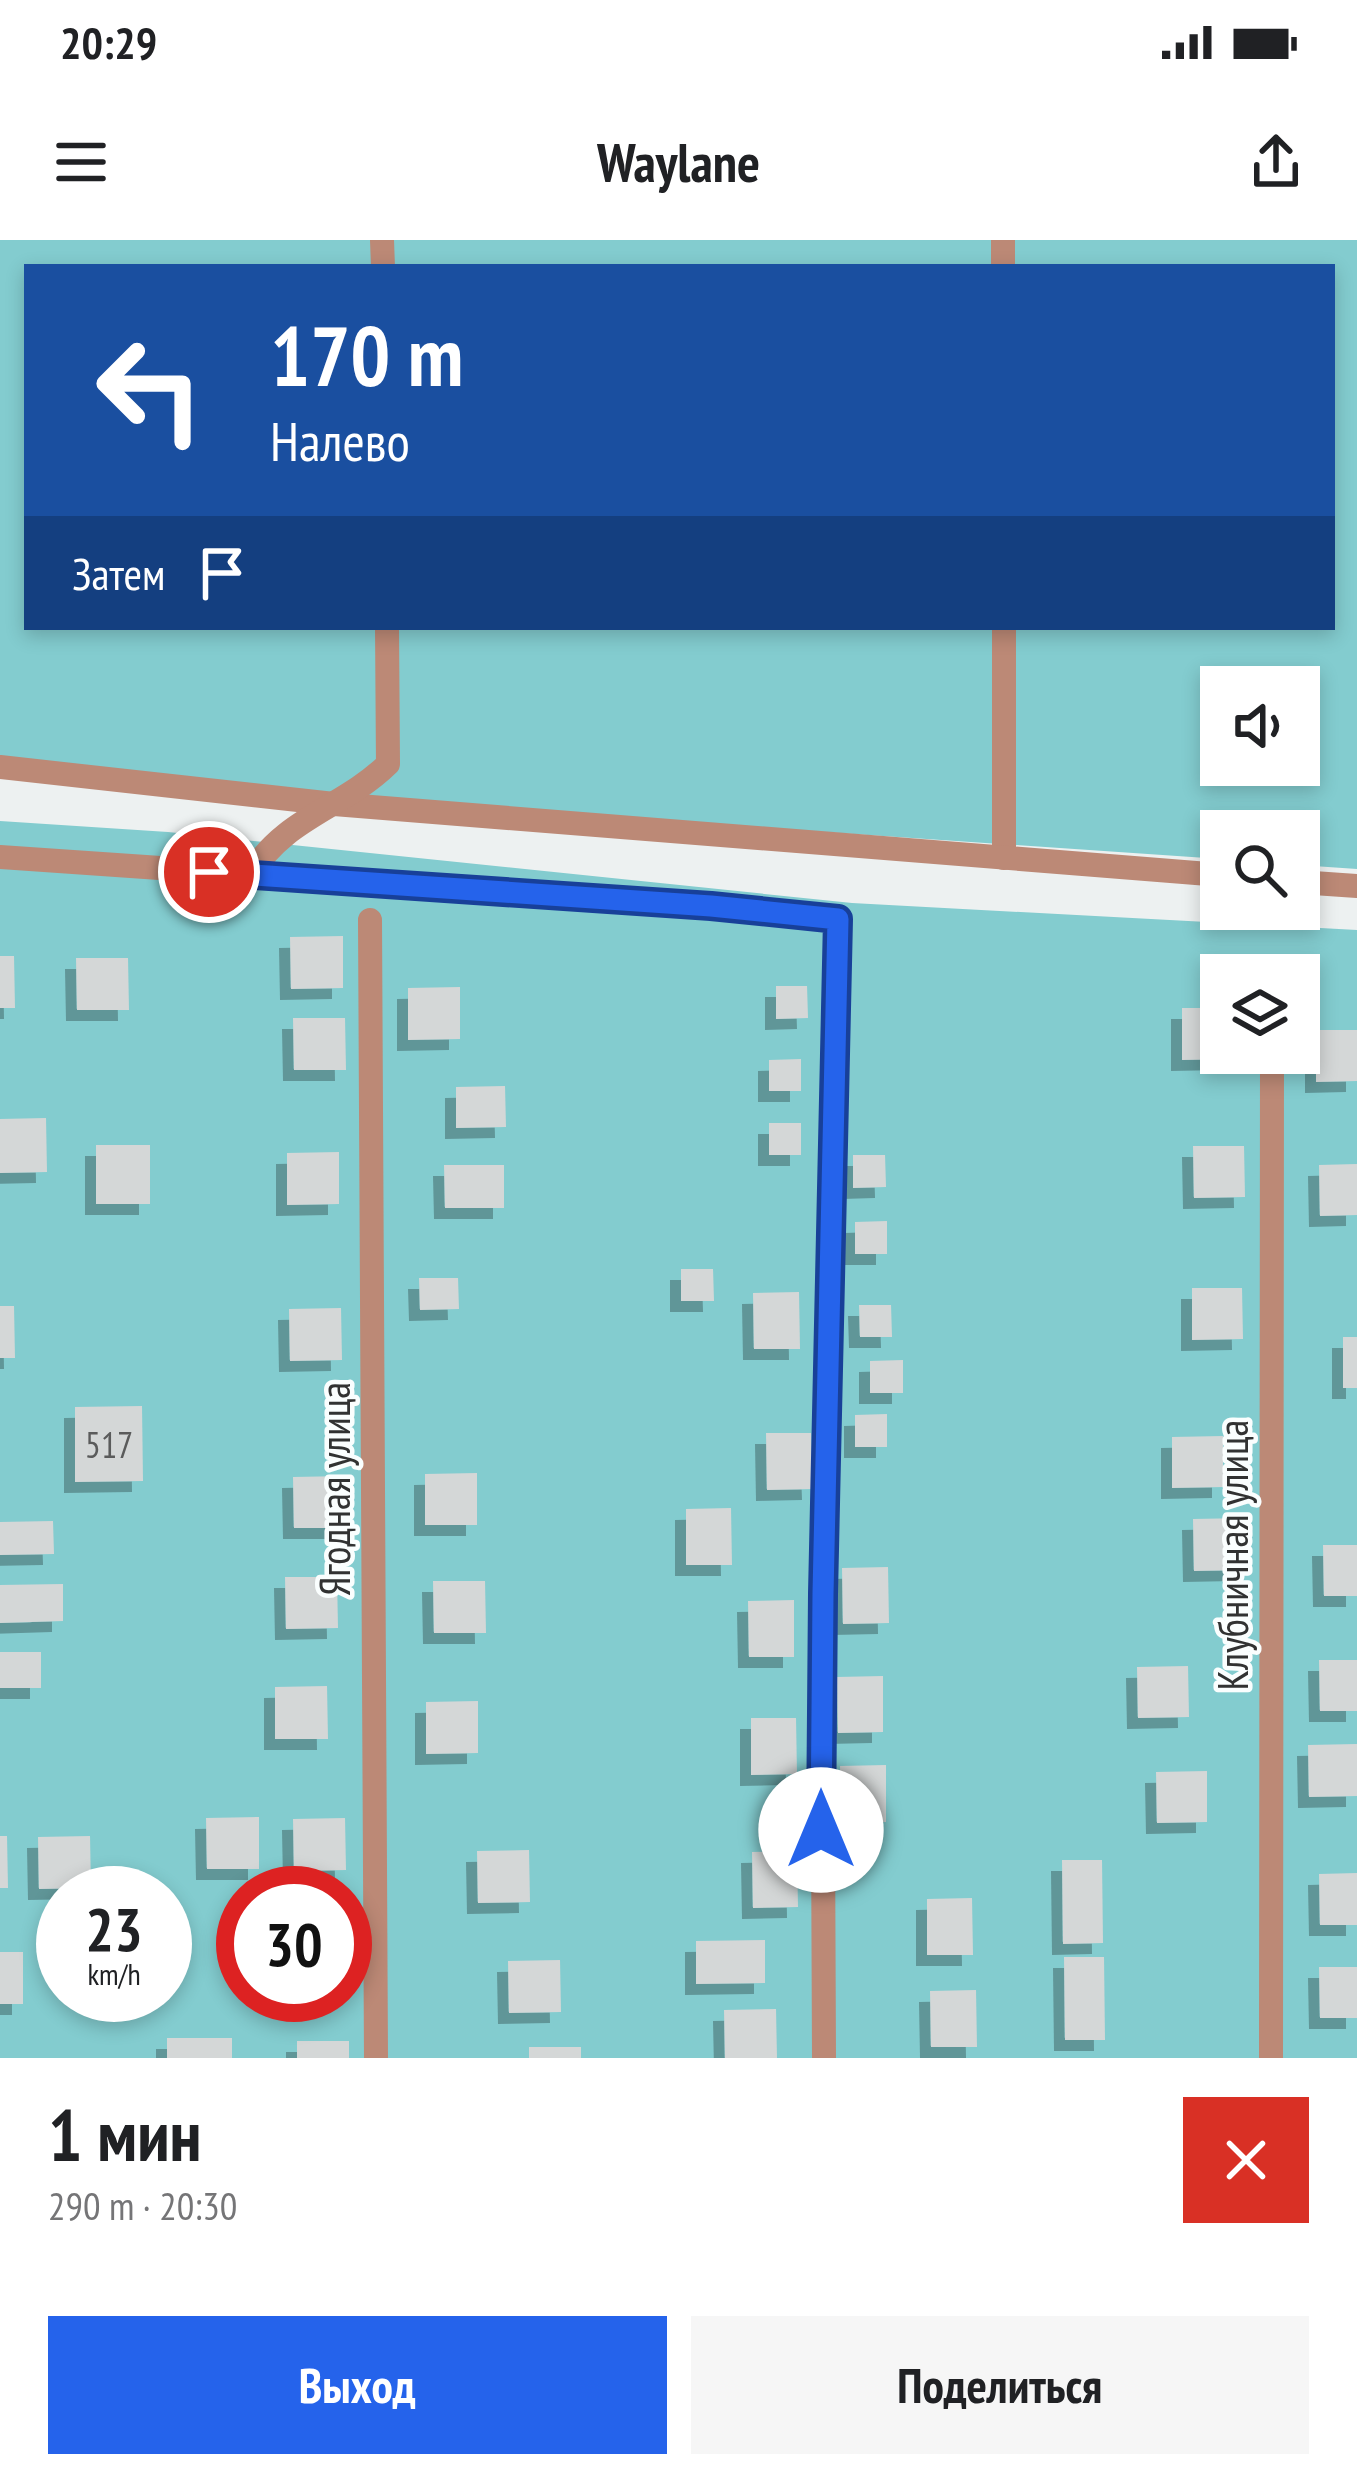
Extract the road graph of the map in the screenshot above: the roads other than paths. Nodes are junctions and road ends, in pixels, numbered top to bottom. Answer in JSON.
{"nodes":[{"id":1,"x":387,"y":630,"type":"edge"},
{"id":2,"x":1004,"y":630,"type":"edge"},
{"id":3,"x":0,"y":767,"type":"edge"},
{"id":4,"x":334,"y":804,"type":"junction"},
{"id":5,"x":0,"y":857,"type":"edge"},
{"id":6,"x":1004,"y":858,"type":"junction"},
{"id":7,"x":1200,"y":873,"type":"edge"},
{"id":8,"x":251,"y":874,"type":"junction"},
{"id":9,"x":1320,"y":883,"type":"edge"},
{"id":10,"x":1357,"y":886,"type":"edge"},
{"id":11,"x":370,"y":920,"type":"dead end"},
{"id":12,"x":1272,"y":1074,"type":"edge"},
{"id":13,"x":376,"y":2058,"type":"edge"},
{"id":14,"x":824,"y":2058,"type":"edge"},
{"id":15,"x":1271,"y":2058,"type":"edge"}],
"edges":[{"from":1,"to":4,"type":"street"},
{"from":2,"to":6,"type":"street"},
{"from":3,"to":4,"type":"street"},
{"from":4,"to":6,"type":"street"},
{"from":4,"to":8,"type":"street"},
{"from":5,"to":8,"type":"street"},
{"from":6,"to":7,"type":"street"},
{"from":8,"to":14,"type":"street"},
{"from":9,"to":10,"type":"street"},
{"from":11,"to":13,"type":"street","name":"Ягодная улица"},
{"from":12,"to":15,"type":"street","name":"Клубничная улица"}]}
